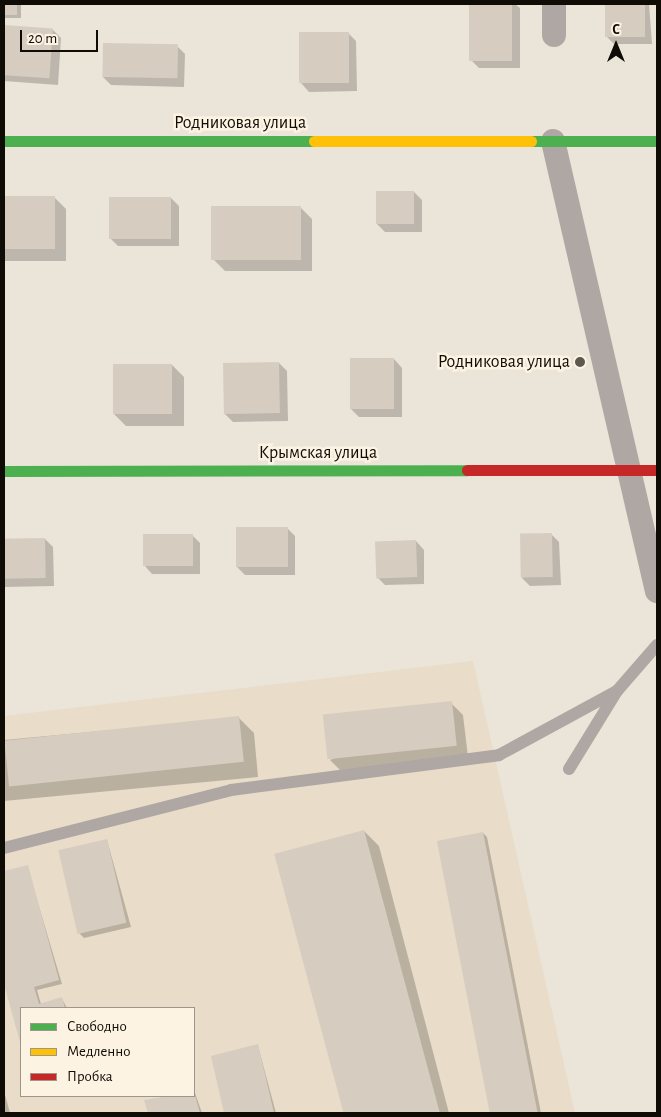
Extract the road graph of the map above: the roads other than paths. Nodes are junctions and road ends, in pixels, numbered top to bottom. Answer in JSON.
{"nodes":[{"id":1,"x":554,"y":4,"type":"edge"},
{"id":2,"x":554,"y":36,"type":"dead end"},
{"id":3,"x":4,"y":141,"type":"edge"},
{"id":4,"x":553,"y":141,"type":"junction"},
{"id":5,"x":657,"y":141,"type":"edge"},
{"id":6,"x":632,"y":470,"type":"junction"},
{"id":7,"x":657,"y":470,"type":"edge"},
{"id":8,"x":4,"y":471,"type":"edge"},
{"id":9,"x":657,"y":591,"type":"edge"},
{"id":10,"x":657,"y":645,"type":"edge"},
{"id":11,"x":617,"y":691,"type":"junction"},
{"id":12,"x":569,"y":769,"type":"dead end"},
{"id":13,"x":4,"y":848,"type":"edge"}],
"edges":[{"from":1,"to":2,"type":"street"},
{"from":3,"to":4,"type":"street","name":"Родниковая улица"},
{"from":4,"to":5,"type":"street","name":"Родниковая улица"},
{"from":4,"to":6,"type":"street"},
{"from":6,"to":7,"type":"street","name":"Крымская улица"},
{"from":6,"to":8,"type":"street","name":"Крымская улица"},
{"from":6,"to":9,"type":"street"},
{"from":10,"to":11,"type":"lane"},
{"from":11,"to":12,"type":"lane"},
{"from":11,"to":13,"type":"lane"}]}
